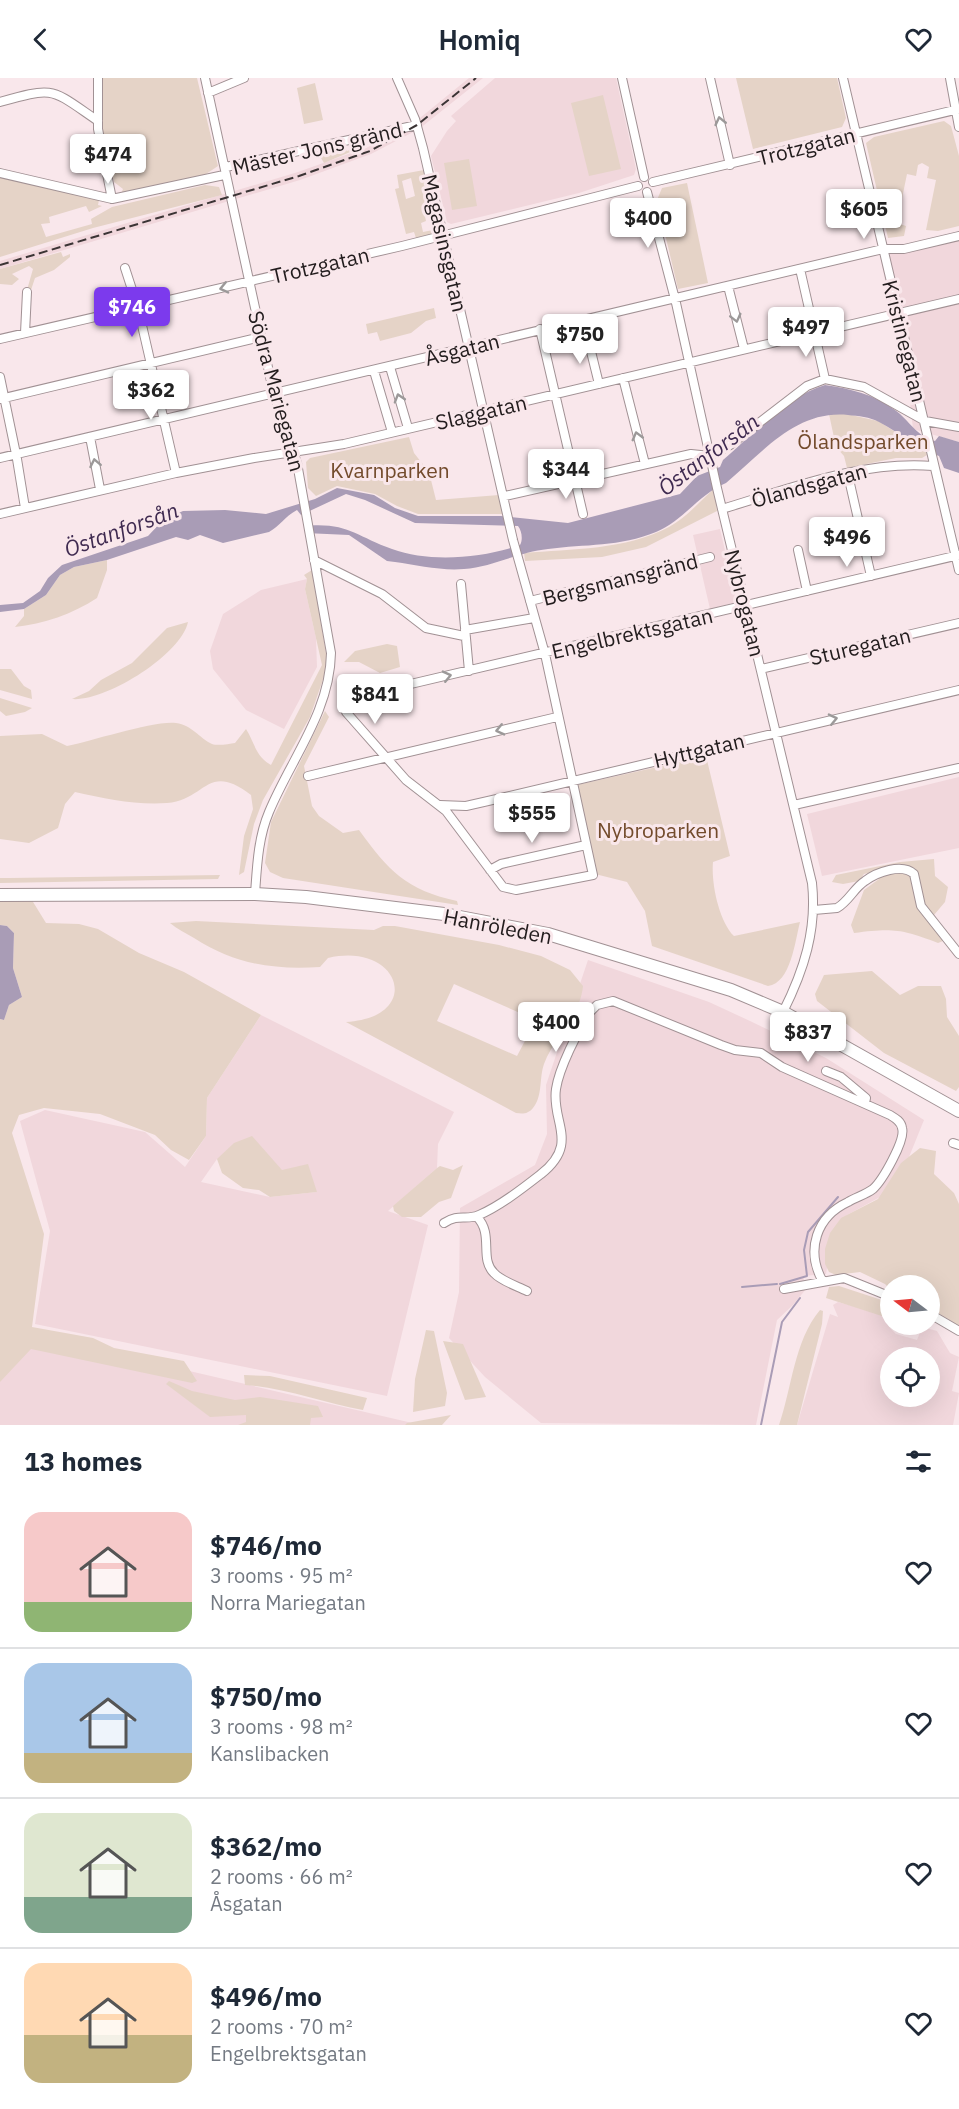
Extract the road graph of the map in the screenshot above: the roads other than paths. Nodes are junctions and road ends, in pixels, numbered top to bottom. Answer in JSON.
{"nodes":[{"id":1,"x":98,"y":78,"type":"edge"},
{"id":2,"x":204,"y":78,"type":"edge"},
{"id":3,"x":244,"y":78,"type":"edge"},
{"id":4,"x":398,"y":78,"type":"edge"},
{"id":5,"x":622,"y":78,"type":"edge"},
{"id":6,"x":710,"y":78,"type":"edge"},
{"id":7,"x":843,"y":78,"type":"edge"},
{"id":8,"x":950,"y":78,"type":"edge"},
{"id":9,"x":208,"y":93,"type":"junction"},
{"id":10,"x":0,"y":102,"type":"edge"},
{"id":11,"x":957,"y":110,"type":"edge"},
{"id":12,"x":98,"y":121,"type":"junction"},
{"id":13,"x":417,"y":125,"type":"junction"},
{"id":14,"x":959,"y":127,"type":"edge"},
{"id":15,"x":856,"y":133,"type":"junction"},
{"id":16,"x":730,"y":165,"type":"junction"},
{"id":17,"x":225,"y":171,"type":"junction"},
{"id":18,"x":0,"y":173,"type":"edge"},
{"id":19,"x":644,"y":177,"type":"junction"},
{"id":20,"x":653,"y":182,"type":"junction"},
{"id":21,"x":638,"y":186,"type":"junction"},
{"id":22,"x":647,"y":192,"type":"junction"},
{"id":23,"x":112,"y":199,"type":"junction"},
{"id":24,"x":444,"y":234,"type":"junction"},
{"id":25,"x":959,"y":236,"type":"edge"},
{"id":26,"x":883,"y":249,"type":"junction"},
{"id":27,"x":125,"y":268,"type":"dead end"},
{"id":28,"x":800,"y":269,"type":"junction"},
{"id":29,"x":249,"y":282,"type":"junction"},
{"id":30,"x":728,"y":286,"type":"junction"},
{"id":31,"x":27,"y":292,"type":"dead end"},
{"id":32,"x":675,"y":298,"type":"junction"},
{"id":33,"x":959,"y":299,"type":"edge"},
{"id":34,"x":138,"y":308,"type":"junction"},
{"id":35,"x":897,"y":312,"type":"junction"},
{"id":36,"x":583,"y":319,"type":"junction"},
{"id":37,"x":540,"y":329,"type":"junction"},
{"id":38,"x":818,"y":331,"type":"junction"},
{"id":39,"x":26,"y":333,"type":"junction"},
{"id":40,"x":261,"y":337,"type":"junction"},
{"id":41,"x":0,"y":339,"type":"edge"},
{"id":42,"x":469,"y":346,"type":"junction"},
{"id":43,"x":744,"y":350,"type":"junction"},
{"id":44,"x":689,"y":362,"type":"junction"},
{"id":45,"x":151,"y":363,"type":"junction"},
{"id":46,"x":390,"y":367,"type":"junction"},
{"id":47,"x":374,"y":371,"type":"junction"},
{"id":48,"x":0,"y":377,"type":"edge"},
{"id":49,"x":623,"y":378,"type":"junction"},
{"id":50,"x":825,"y":379,"type":"junction"},
{"id":51,"x":599,"y":384,"type":"junction"},
{"id":52,"x":555,"y":394,"type":"junction"},
{"id":53,"x":2,"y":398,"type":"edge"},
{"id":54,"x":276,"y":399,"type":"junction"},
{"id":55,"x":484,"y":411,"type":"junction"},
{"id":56,"x":164,"y":419,"type":"junction"},
{"id":57,"x":925,"y":421,"type":"junction"},
{"id":58,"x":959,"y":427,"type":"edge"},
{"id":59,"x":407,"y":429,"type":"junction"},
{"id":60,"x":392,"y":432,"type":"junction"},
{"id":61,"x":90,"y":437,"type":"junction"},
{"id":62,"x":294,"y":453,"type":"junction"},
{"id":63,"x":710,"y":456,"type":"junction"},
{"id":64,"x":17,"y":457,"type":"junction"},
{"id":65,"x":0,"y":458,"type":"edge"},
{"id":66,"x":645,"y":464,"type":"junction"},
{"id":67,"x":933,"y":466,"type":"junction"},
{"id":68,"x":176,"y":473,"type":"junction"},
{"id":69,"x":848,"y":475,"type":"junction"},
{"id":70,"x":575,"y":480,"type":"junction"},
{"id":71,"x":100,"y":489,"type":"junction"},
{"id":72,"x":505,"y":496,"type":"junction"},
{"id":73,"x":25,"y":508,"type":"junction"},
{"id":74,"x":722,"y":509,"type":"junction"},
{"id":75,"x":0,"y":514,"type":"edge"},
{"id":76,"x":583,"y":514,"type":"dead end"},
{"id":77,"x":798,"y":550,"type":"dead end"},
{"id":78,"x":957,"y":555,"type":"edge"},
{"id":79,"x":710,"y":557,"type":"dead end"},
{"id":80,"x":314,"y":560,"type":"junction"},
{"id":81,"x":959,"y":570,"type":"edge"},
{"id":82,"x":871,"y":576,"type":"junction"},
{"id":83,"x":461,"y":584,"type":"dead end"},
{"id":84,"x":807,"y":591,"type":"junction"},
{"id":85,"x":530,"y":601,"type":"junction"},
{"id":86,"x":746,"y":606,"type":"junction"},
{"id":87,"x":534,"y":618,"type":"junction"},
{"id":88,"x":959,"y":622,"type":"edge"},
{"id":89,"x":465,"y":633,"type":"junction"},
{"id":90,"x":545,"y":654,"type":"junction"},
{"id":91,"x":761,"y":669,"type":"junction"},
{"id":92,"x":469,"y":671,"type":"junction"},
{"id":93,"x":959,"y":690,"type":"edge"},
{"id":94,"x":557,"y":717,"type":"junction"},
{"id":95,"x":776,"y":732,"type":"junction"},
{"id":96,"x":384,"y":757,"type":"junction"},
{"id":97,"x":959,"y":768,"type":"edge"},
{"id":98,"x":308,"y":776,"type":"dead end"},
{"id":99,"x":572,"y":780,"type":"junction"},
{"id":100,"x":440,"y":805,"type":"junction"},
{"id":101,"x":794,"y":805,"type":"junction"},
{"id":102,"x":586,"y":845,"type":"junction"},
{"id":103,"x":490,"y":870,"type":"junction"},
{"id":104,"x":255,"y":894,"type":"junction"},
{"id":105,"x":0,"y":895,"type":"edge"},
{"id":106,"x":814,"y":910,"type":"junction"},
{"id":107,"x":959,"y":954,"type":"edge"},
{"id":108,"x":783,"y":1012,"type":"junction"},
{"id":109,"x":825,"y":1071,"type":"dead end"},
{"id":110,"x":865,"y":1103,"type":"junction"},
{"id":111,"x":959,"y":1111,"type":"edge"},
{"id":112,"x":477,"y":1217,"type":"junction"},
{"id":113,"x":444,"y":1223,"type":"dead end"},
{"id":114,"x":822,"y":1280,"type":"junction"},
{"id":115,"x":784,"y":1289,"type":"dead end"},
{"id":116,"x":527,"y":1291,"type":"dead end"},
{"id":117,"x":880,"y":1293,"type":"edge"},
{"id":118,"x":940,"y":1320,"type":"edge"},
{"id":119,"x":959,"y":1331,"type":"edge"}],
"edges":[{"from":1,"to":12,"type":"street"},
{"from":2,"to":9,"type":"street","name":"Södra Mariegatan"},
{"from":3,"to":9,"type":"street"},
{"from":4,"to":13,"type":"street","name":"Magasinsgatan"},
{"from":5,"to":19,"type":"street"},
{"from":16,"to":6,"type":"street","one_way":true},
{"from":7,"to":15,"type":"street","name":"Kristinegatan"},
{"from":8,"to":11,"type":"street"},
{"from":9,"to":17,"type":"street","name":"Södra Mariegatan"},
{"from":10,"to":12,"type":"street"},
{"from":11,"to":14,"type":"street"},
{"from":11,"to":15,"type":"street","name":"Trotzgatan"},
{"from":12,"to":23,"type":"street"},
{"from":13,"to":17,"type":"street","name":"Mäster Jons gränd"},
{"from":13,"to":24,"type":"street","name":"Magasinsgatan"},
{"from":15,"to":16,"type":"street","name":"Trotzgatan"},
{"from":15,"to":26,"type":"street","name":"Kristinegatan"},
{"from":16,"to":20,"type":"street","name":"Trotzgatan"},
{"from":17,"to":23,"type":"street","name":"Mäster Jons gränd"},
{"from":17,"to":29,"type":"street","name":"Södra Mariegatan"},
{"from":18,"to":23,"type":"street"},
{"from":19,"to":20,"type":"street"},
{"from":19,"to":21,"type":"street"},
{"from":20,"to":22,"type":"street"},
{"from":21,"to":22,"type":"street"},
{"from":21,"to":24,"type":"street","name":"Trotzgatan"},
{"from":22,"to":32,"type":"street","name":"Nybrogatan"},
{"from":24,"to":29,"type":"street","name":"Trotzgatan"},
{"from":24,"to":42,"type":"street","name":"Magasinsgatan"},
{"from":25,"to":26,"type":"street","name":"Åsgatan"},
{"from":26,"to":28,"type":"street","name":"Åsgatan"},
{"from":26,"to":35,"type":"street","name":"Kristinegatan"},
{"from":27,"to":34,"type":"street"},
{"from":28,"to":30,"type":"street","name":"Åsgatan"},
{"from":28,"to":38,"type":"street"},
{"from":29,"to":34,"type":"street","name":"Trotzgatan","one_way":true},
{"from":29,"to":40,"type":"street","name":"Södra Mariegatan"},
{"from":30,"to":32,"type":"street","name":"Åsgatan"},
{"from":30,"to":43,"type":"street","one_way":true},
{"from":31,"to":39,"type":"street"},
{"from":32,"to":36,"type":"street","name":"Åsgatan"},
{"from":32,"to":44,"type":"street","name":"Nybrogatan"},
{"from":33,"to":35,"type":"street","name":"Slaggatan"},
{"from":34,"to":39,"type":"street","name":"Trotzgatan"},
{"from":34,"to":45,"type":"street"},
{"from":35,"to":38,"type":"street","name":"Slaggatan"},
{"from":35,"to":57,"type":"street","name":"Kristinegatan"},
{"from":36,"to":37,"type":"street","name":"Åsgatan"},
{"from":36,"to":51,"type":"street"},
{"from":36,"to":51,"type":"street"},
{"from":37,"to":42,"type":"street","name":"Åsgatan"},
{"from":37,"to":52,"type":"street"},
{"from":38,"to":43,"type":"street","name":"Slaggatan"},
{"from":38,"to":50,"type":"street"},
{"from":39,"to":41,"type":"street","name":"Trotzgatan"},
{"from":40,"to":45,"type":"street"},
{"from":40,"to":54,"type":"street","name":"Södra Mariegatan"},
{"from":42,"to":46,"type":"street","name":"Åsgatan"},
{"from":42,"to":55,"type":"street","name":"Magasinsgatan"},
{"from":43,"to":44,"type":"street","name":"Slaggatan"},
{"from":44,"to":49,"type":"street","name":"Slaggatan"},
{"from":44,"to":63,"type":"street","name":"Nybrogatan"},
{"from":45,"to":53,"type":"street"},
{"from":45,"to":56,"type":"street"},
{"from":46,"to":47,"type":"street","name":"Åsgatan"},
{"from":59,"to":46,"type":"street","one_way":true},
{"from":47,"to":54,"type":"street","name":"Åsgatan"},
{"from":47,"to":60,"type":"street"},
{"from":48,"to":53,"type":"street"},
{"from":49,"to":51,"type":"street","name":"Slaggatan"},
{"from":66,"to":49,"type":"street","one_way":true},
{"from":50,"to":57,"type":"street"},
{"from":50,"to":63,"type":"street"},
{"from":51,"to":52,"type":"street","name":"Slaggatan"},
{"from":52,"to":55,"type":"street","name":"Slaggatan"},
{"from":52,"to":70,"type":"street"},
{"from":53,"to":64,"type":"street"},
{"from":54,"to":56,"type":"street","name":"Åsgatan"},
{"from":54,"to":62,"type":"street","name":"Södra Mariegatan"},
{"from":55,"to":59,"type":"street","name":"Slaggatan"},
{"from":55,"to":72,"type":"street","name":"Magasinsgatan"},
{"from":56,"to":61,"type":"street","name":"Åsgatan"},
{"from":56,"to":68,"type":"street"},
{"from":57,"to":58,"type":"street"},
{"from":57,"to":67,"type":"street","name":"Kristinegatan"},
{"from":59,"to":60,"type":"street","name":"Slaggatan"},
{"from":60,"to":62,"type":"street","name":"Slaggatan"},
{"from":61,"to":64,"type":"street","name":"Åsgatan"},
{"from":71,"to":61,"type":"street","one_way":true},
{"from":62,"to":68,"type":"street","name":"Slaggatan"},
{"from":62,"to":80,"type":"street","name":"Södra Mariegatan"},
{"from":63,"to":66,"type":"street"},
{"from":63,"to":74,"type":"street","name":"Nybrogatan"},
{"from":64,"to":65,"type":"street","name":"Åsgatan"},
{"from":64,"to":73,"type":"street"},
{"from":66,"to":70,"type":"street"},
{"from":67,"to":69,"type":"street","name":"Ölandsgatan"},
{"from":67,"to":78,"type":"street","name":"Kristinegatan"},
{"from":68,"to":71,"type":"street","name":"Slaggatan"},
{"from":69,"to":74,"type":"street","name":"Ölandsgatan"},
{"from":69,"to":82,"type":"street"},
{"from":70,"to":72,"type":"street"},
{"from":70,"to":76,"type":"street"},
{"from":71,"to":73,"type":"street","name":"Slaggatan"},
{"from":72,"to":85,"type":"street","name":"Magasinsgatan"},
{"from":73,"to":75,"type":"street","name":"Slaggatan"},
{"from":74,"to":86,"type":"street","name":"Nybrogatan"},
{"from":77,"to":84,"type":"street"},
{"from":78,"to":81,"type":"street","name":"Kristinegatan"},
{"from":78,"to":82,"type":"street","name":"Engelbrektsgatan"},
{"from":79,"to":85,"type":"street","name":"Bergsmansgränd"},
{"from":80,"to":89,"type":"street","name":"Bergsmansgränd"},
{"from":80,"to":104,"type":"street"},
{"from":82,"to":84,"type":"street","name":"Engelbrektsgatan"},
{"from":83,"to":89,"type":"street"},
{"from":84,"to":86,"type":"street","name":"Engelbrektsgatan"},
{"from":85,"to":87,"type":"street"},
{"from":86,"to":90,"type":"street","name":"Engelbrektsgatan"},
{"from":86,"to":91,"type":"street","name":"Nybrogatan"},
{"from":87,"to":89,"type":"street","name":"Bergsmansgränd"},
{"from":87,"to":90,"type":"street"},
{"from":88,"to":91,"type":"street","name":"Sturegatan"},
{"from":89,"to":92,"type":"street"},
{"from":90,"to":92,"type":"street","name":"Engelbrektsgatan"},
{"from":90,"to":94,"type":"street"},
{"from":91,"to":95,"type":"street","name":"Nybrogatan"},
{"from":96,"to":92,"type":"street","name":"Engelbrektsgatan","one_way":true},
{"from":95,"to":93,"type":"street","name":"Hyttgatan","one_way":true},
{"from":94,"to":96,"type":"street","one_way":true},
{"from":94,"to":99,"type":"street"},
{"from":95,"to":99,"type":"street","name":"Hyttgatan"},
{"from":95,"to":101,"type":"street","name":"Nybrogatan"},
{"from":96,"to":98,"type":"street"},
{"from":96,"to":100,"type":"street"},
{"from":97,"to":101,"type":"street"},
{"from":99,"to":100,"type":"street","name":"Hyttgatan"},
{"from":99,"to":102,"type":"street"},
{"from":100,"to":103,"type":"street"},
{"from":101,"to":106,"type":"street","name":"Nybrogatan"},
{"from":102,"to":103,"type":"street"},
{"from":102,"to":103,"type":"street"},
{"from":104,"to":105,"type":"highway","name":"Hanröleden"},
{"from":104,"to":108,"type":"highway","name":"Hanröleden"},
{"from":106,"to":107,"type":"street"},
{"from":106,"to":108,"type":"street","name":"Nybrogatan"},
{"from":108,"to":111,"type":"highway","name":"Hanröleden"},
{"from":109,"to":110,"type":"street"},
{"from":110,"to":112,"type":"street"},
{"from":110,"to":114,"type":"street"},
{"from":112,"to":113,"type":"street"},
{"from":112,"to":116,"type":"street"},
{"from":114,"to":115,"type":"street"},
{"from":114,"to":117,"type":"street"},
{"from":118,"to":119,"type":"street"}]}
